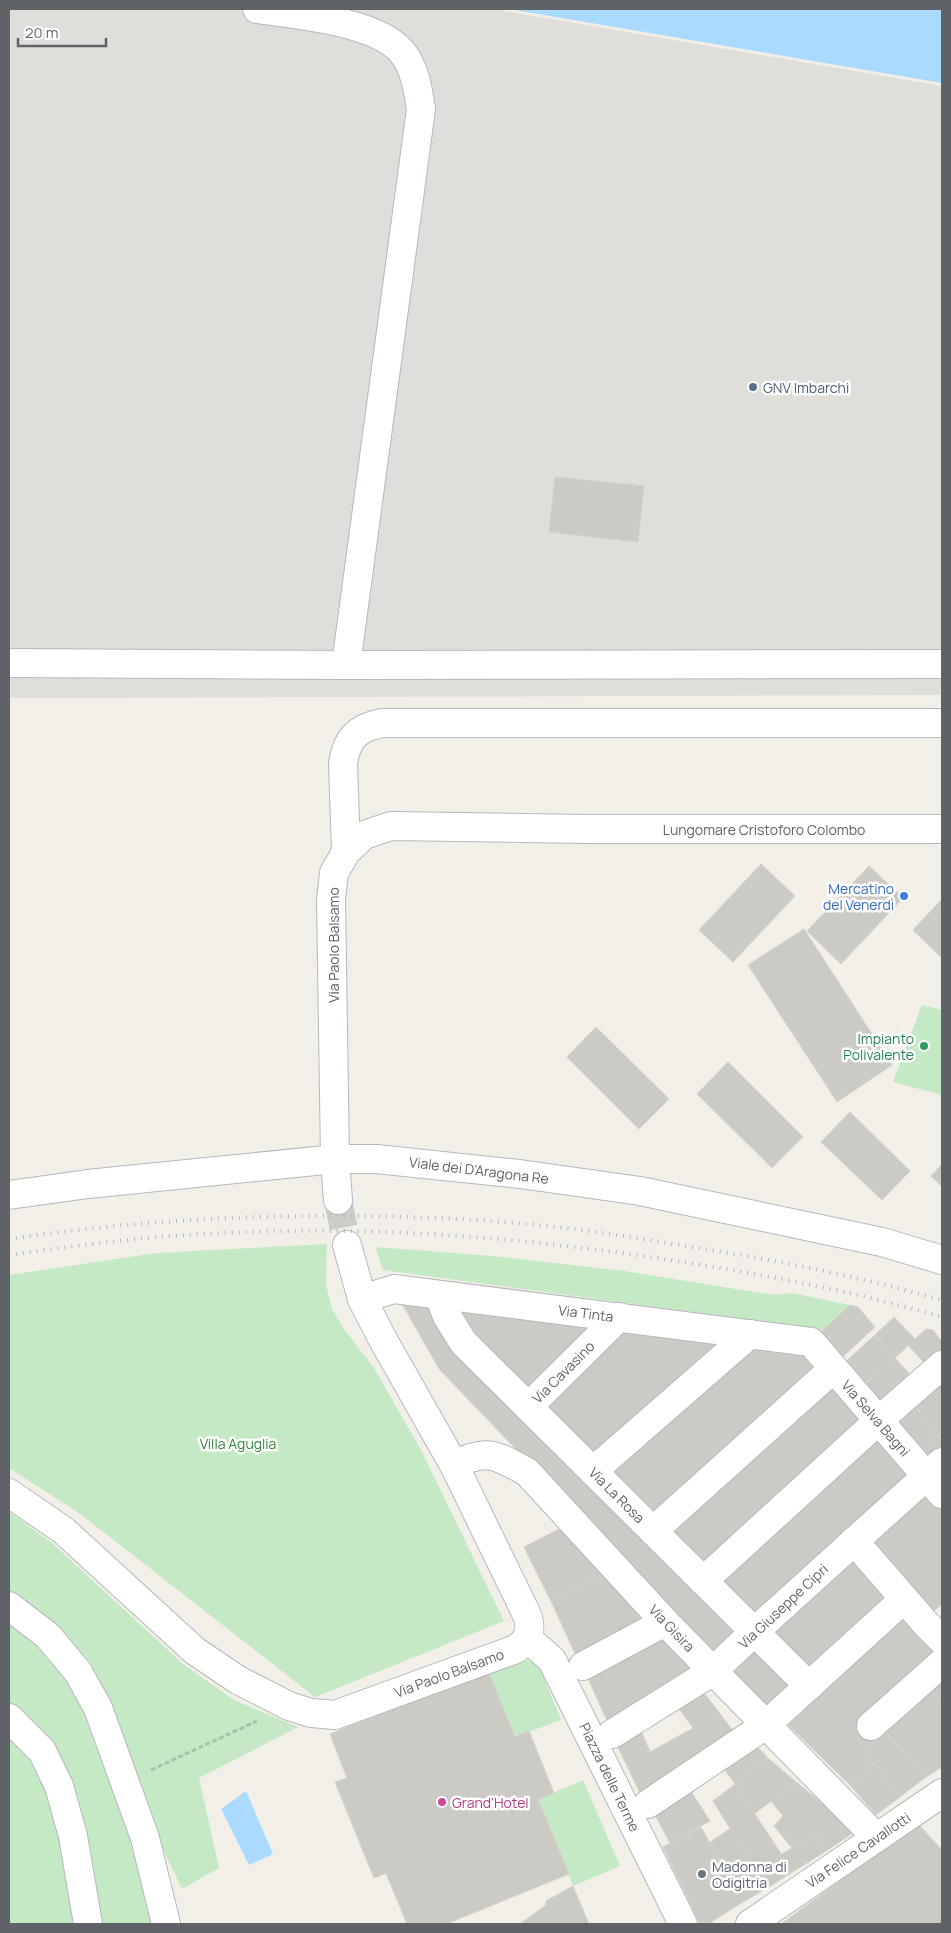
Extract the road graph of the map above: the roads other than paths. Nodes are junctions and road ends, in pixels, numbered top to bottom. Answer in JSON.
{"nodes":[{"id":1,"x":257,"y":9,"type":"edge"},
{"id":2,"x":9,"y":663,"type":"edge"},
{"id":3,"x":942,"y":664,"type":"edge"},
{"id":4,"x":346,"y":665,"type":"junction"},
{"id":5,"x":942,"y":723,"type":"edge"},
{"id":6,"x":587,"y":829,"type":"joint"},
{"id":7,"x":942,"y":829,"type":"edge"},
{"id":8,"x":346,"y":852,"type":"junction"},
{"id":9,"x":335,"y":1159,"type":"junction"},
{"id":10,"x":9,"y":1195,"type":"edge"},
{"id":11,"x":338,"y":1200,"type":"tunnel mouth"},
{"id":12,"x":347,"y":1245,"type":"tunnel mouth"},
{"id":13,"x":942,"y":1260,"type":"edge"},
{"id":14,"x":439,"y":1295,"type":"junction"},
{"id":15,"x":362,"y":1299,"type":"junction"},
{"id":16,"x":619,"y":1317,"type":"junction"},
{"id":17,"x":750,"y":1334,"type":"junction"},
{"id":18,"x":811,"y":1342,"type":"joint"},
{"id":19,"x":942,"y":1365,"type":"edge"},
{"id":20,"x":833,"y":1369,"type":"junction"},
{"id":21,"x":528,"y":1407,"type":"junction"},
{"id":22,"x":878,"y":1421,"type":"junction"},
{"id":23,"x":454,"y":1465,"type":"junction"},
{"id":24,"x":593,"y":1471,"type":"junction"},
{"id":25,"x":937,"y":1477,"type":"edge"},
{"id":26,"x":9,"y":1493,"type":"edge"},
{"id":27,"x":653,"y":1531,"type":"junction"},
{"id":28,"x":854,"y":1541,"type":"junction"},
{"id":29,"x":703,"y":1580,"type":"junction"},
{"id":30,"x":904,"y":1599,"type":"junction"},
{"id":31,"x":9,"y":1606,"type":"edge"},
{"id":32,"x":665,"y":1622,"type":"junction"},
{"id":33,"x":937,"y":1626,"type":"edge"},
{"id":34,"x":754,"y":1632,"type":"junction"},
{"id":35,"x":527,"y":1638,"type":"junction"},
{"id":36,"x":942,"y":1664,"type":"edge"},
{"id":37,"x":583,"y":1666,"type":"dead end"},
{"id":38,"x":714,"y":1671,"type":"junction"},
{"id":39,"x":809,"y":1686,"type":"junction"},
{"id":40,"x":9,"y":1718,"type":"edge"},
{"id":41,"x":767,"y":1724,"type":"junction"},
{"id":42,"x":871,"y":1726,"type":"dead end"},
{"id":43,"x":612,"y":1734,"type":"dead end"},
{"id":44,"x":942,"y":1793,"type":"edge"},
{"id":45,"x":648,"y":1804,"type":"dead end"},
{"id":46,"x":876,"y":1836,"type":"junction"},
{"id":47,"x":88,"y":1924,"type":"edge"},
{"id":48,"x":166,"y":1924,"type":"edge"},
{"id":49,"x":683,"y":1924,"type":"edge"},
{"id":50,"x":750,"y":1924,"type":"edge"}],
"edges":[{"from":1,"to":4,"type":"street"},
{"from":2,"to":4,"type":"street"},
{"from":3,"to":4,"type":"street"},
{"from":5,"to":8,"type":"street"},
{"from":6,"to":7,"type":"street","name":"Lungomare Cristoforo Colombo"},
{"from":6,"to":8,"type":"street","name":"Via Paolo Balsamo"},
{"from":8,"to":9,"type":"street","name":"Via Paolo Balsamo"},
{"from":9,"to":10,"type":"street","name":"Viale dei D'Aragona Re"},
{"from":9,"to":11,"type":"street","name":"Via Paolo Balsamo"},
{"from":9,"to":13,"type":"street","name":"Viale dei D'Aragona Re"},
{"from":12,"to":15,"type":"street"},
{"from":14,"to":15,"type":"street","name":"Via Tinta"},
{"from":14,"to":16,"type":"street","name":"Via Tinta"},
{"from":14,"to":21,"type":"street","name":"Via La Rosa"},
{"from":15,"to":23,"type":"street"},
{"from":16,"to":17,"type":"street","name":"Via Tinta"},
{"from":16,"to":21,"type":"street","name":"Via Cavasino"},
{"from":17,"to":18,"type":"street","name":"Via Tinta"},
{"from":17,"to":24,"type":"street"},
{"from":18,"to":20,"type":"street","name":"Via Selva Bagni"},
{"from":19,"to":22,"type":"street"},
{"from":20,"to":22,"type":"street","name":"Via Selva Bagni"},
{"from":20,"to":27,"type":"street"},
{"from":21,"to":24,"type":"street","name":"Via La Rosa"},
{"from":22,"to":25,"type":"street","name":"Via Selva Bagni"},
{"from":22,"to":29,"type":"street"},
{"from":23,"to":32,"type":"street","name":"Via Gisira"},
{"from":23,"to":35,"type":"street"},
{"from":24,"to":27,"type":"street","name":"Via La Rosa"},
{"from":25,"to":28,"type":"street","name":"Via Giuseppe Cipri"},
{"from":26,"to":35,"type":"street","name":"Via Paolo Balsamo"},
{"from":27,"to":29,"type":"street","name":"Via La Rosa"},
{"from":28,"to":30,"type":"street"},
{"from":28,"to":34,"type":"street","name":"Via Giuseppe Cipri"},
{"from":29,"to":34,"type":"street","name":"Via La Rosa"},
{"from":30,"to":33,"type":"street"},
{"from":30,"to":39,"type":"street"},
{"from":31,"to":48,"type":"street"},
{"from":32,"to":37,"type":"street"},
{"from":32,"to":38,"type":"street","name":"Via Gisira"},
{"from":34,"to":38,"type":"street","name":"Via Giuseppe Cipri"},
{"from":34,"to":39,"type":"street","name":"Via La Rosa"},
{"from":35,"to":49,"type":"street","name":"Piazza delle Terme"},
{"from":36,"to":42,"type":"street"},
{"from":38,"to":41,"type":"street","name":"Via Gisira"},
{"from":38,"to":43,"type":"street","name":"Via Giuseppe Cipri"},
{"from":39,"to":41,"type":"street"},
{"from":40,"to":47,"type":"street"},
{"from":41,"to":45,"type":"street"},
{"from":41,"to":46,"type":"street","name":"Via Gisira"},
{"from":44,"to":46,"type":"street","name":"Via Felice Cavallotti"},
{"from":46,"to":50,"type":"street","name":"Via Felice Cavallotti"}]}
